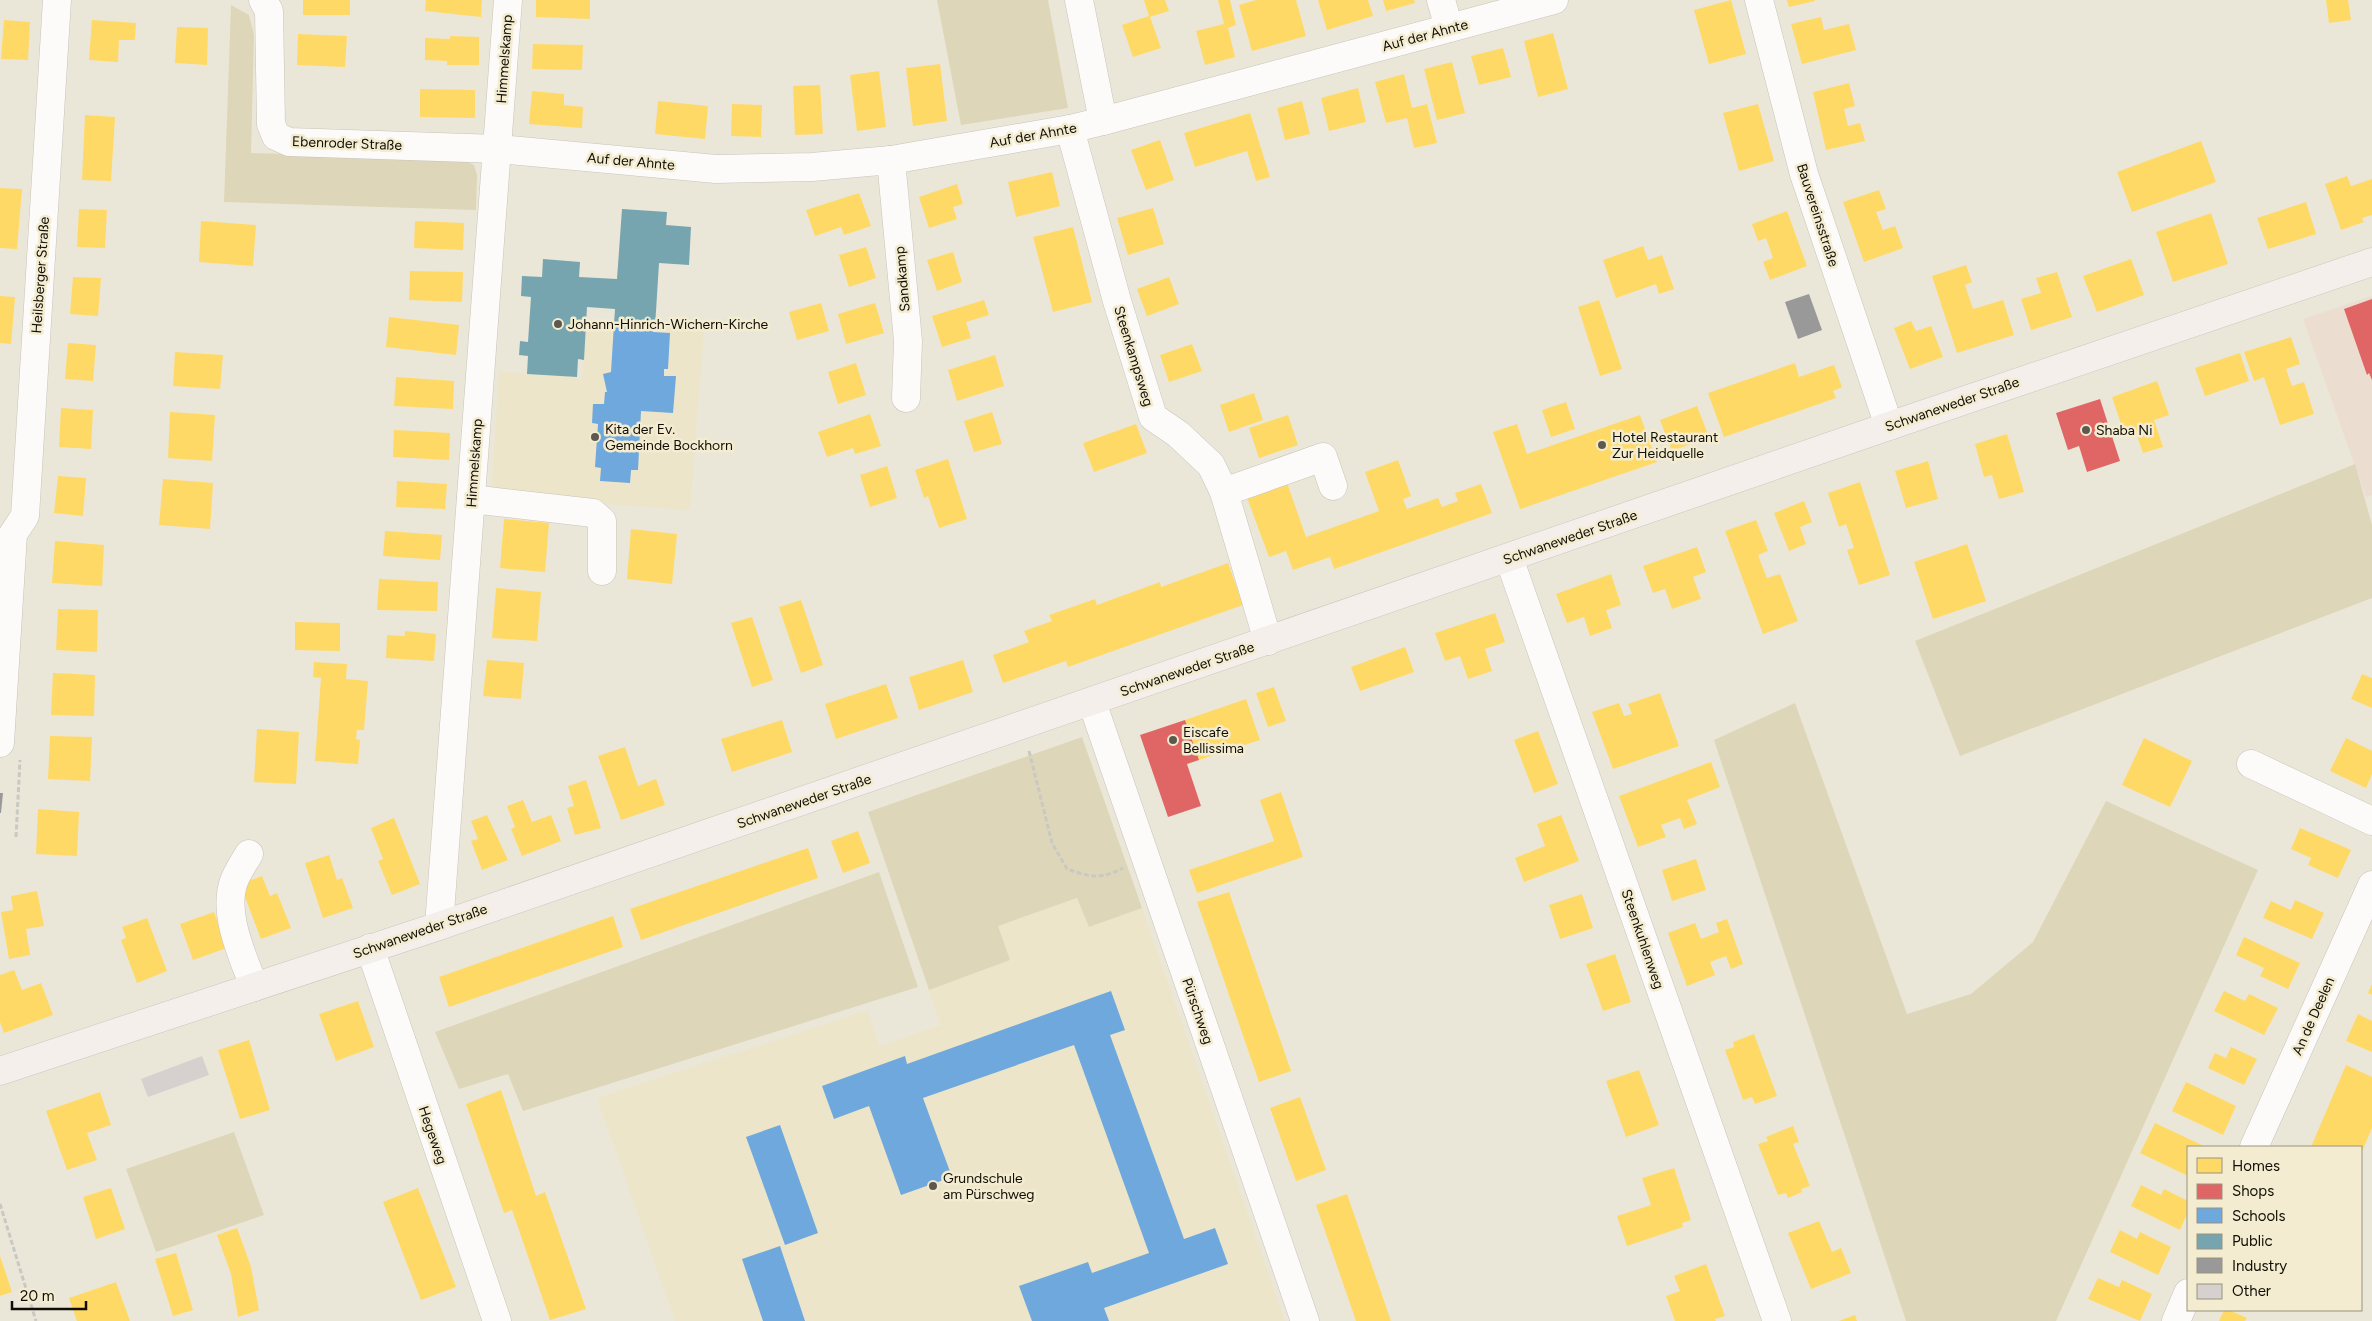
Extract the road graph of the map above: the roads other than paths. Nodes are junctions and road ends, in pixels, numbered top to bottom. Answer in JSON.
{"nodes":[{"id":1,"x":57,"y":0,"type":"edge"},
{"id":2,"x":263,"y":0,"type":"edge"},
{"id":3,"x":508,"y":0,"type":"edge"},
{"id":4,"x":1079,"y":0,"type":"edge"},
{"id":5,"x":1441,"y":0,"type":"edge"},
{"id":6,"x":1554,"y":0,"type":"edge"},
{"id":7,"x":1760,"y":0,"type":"edge"},
{"id":8,"x":1449,"y":28,"type":"junction"},
{"id":9,"x":1103,"y":122,"type":"junction"},
{"id":10,"x":1070,"y":129,"type":"junction"},
{"id":11,"x":498,"y":148,"type":"junction"},
{"id":12,"x":891,"y":160,"type":"junction"},
{"id":13,"x":2372,"y":262,"type":"edge"},
{"id":14,"x":906,"y":398,"type":"dead end"},
{"id":15,"x":1889,"y":426,"type":"junction"},
{"id":16,"x":1333,"y":486,"type":"dead end"},
{"id":17,"x":1224,"y":492,"type":"junction"},
{"id":18,"x":471,"y":499,"type":"junction"},
{"id":19,"x":7,"y":533,"type":"edge"},
{"id":20,"x":1509,"y":558,"type":"junction"},
{"id":21,"x":602,"y":570,"type":"dead end"},
{"id":22,"x":1268,"y":641,"type":"junction"},
{"id":23,"x":1092,"y":702,"type":"junction"},
{"id":24,"x":0,"y":743,"type":"edge"},
{"id":25,"x":2251,"y":764,"type":"dead end"},
{"id":26,"x":2372,"y":821,"type":"edge"},
{"id":27,"x":249,"y":854,"type":"dead end"},
{"id":28,"x":2372,"y":885,"type":"edge"},
{"id":29,"x":439,"y":926,"type":"junction"},
{"id":30,"x":370,"y":948,"type":"junction"},
{"id":31,"x":254,"y":987,"type":"junction"},
{"id":32,"x":0,"y":1071,"type":"edge"},
{"id":33,"x":2254,"y":1146,"type":"edge"},
{"id":34,"x":2187,"y":1295,"type":"edge"},
{"id":35,"x":497,"y":1321,"type":"edge"},
{"id":36,"x":1304,"y":1321,"type":"edge"},
{"id":37,"x":1777,"y":1321,"type":"edge"},
{"id":38,"x":2176,"y":1321,"type":"edge"}],
"edges":[{"from":1,"to":19,"type":"street","name":"Heilsberger Straße"},
{"from":2,"to":11,"type":"street","name":"Ebenroder Straße"},
{"from":3,"to":11,"type":"street","name":"Himmelskamp"},
{"from":4,"to":9,"type":"street"},
{"from":5,"to":8,"type":"street"},
{"from":6,"to":8,"type":"street","name":"Auf der Ahnte"},
{"from":7,"to":15,"type":"street","name":"Bauvereinsstraße"},
{"from":8,"to":9,"type":"street","name":"Auf der Ahnte"},
{"from":9,"to":10,"type":"street","name":"Auf der Ahnte"},
{"from":10,"to":12,"type":"street","name":"Auf der Ahnte"},
{"from":10,"to":17,"type":"street","name":"Steenkampsweg"},
{"from":11,"to":12,"type":"street","name":"Auf der Ahnte"},
{"from":11,"to":18,"type":"street","name":"Himmelskamp"},
{"from":12,"to":14,"type":"street","name":"Sandkamp"},
{"from":13,"to":15,"type":"main road","name":"Schwaneweder Straße"},
{"from":15,"to":20,"type":"main road","name":"Schwaneweder Straße"},
{"from":16,"to":17,"type":"street"},
{"from":17,"to":22,"type":"street","name":"Steenkampsweg"},
{"from":18,"to":21,"type":"street"},
{"from":18,"to":29,"type":"street","name":"Himmelskamp"},
{"from":19,"to":24,"type":"street"},
{"from":20,"to":22,"type":"main road","name":"Schwaneweder Straße"},
{"from":20,"to":37,"type":"street","name":"Steenkuhlenweg"},
{"from":22,"to":23,"type":"main road","name":"Schwaneweder Straße"},
{"from":23,"to":29,"type":"main road","name":"Schwaneweder Straße"},
{"from":23,"to":36,"type":"street","name":"Pürschweg"},
{"from":25,"to":26,"type":"street"},
{"from":27,"to":31,"type":"street"},
{"from":28,"to":33,"type":"street","name":"An de Deelen"},
{"from":29,"to":30,"type":"main road","name":"Schwaneweder Straße"},
{"from":30,"to":31,"type":"main road","name":"Schwaneweder Straße"},
{"from":30,"to":35,"type":"street","name":"Hegeweg"},
{"from":31,"to":32,"type":"main road","name":"Schwaneweder Straße"},
{"from":34,"to":38,"type":"street"}]}
